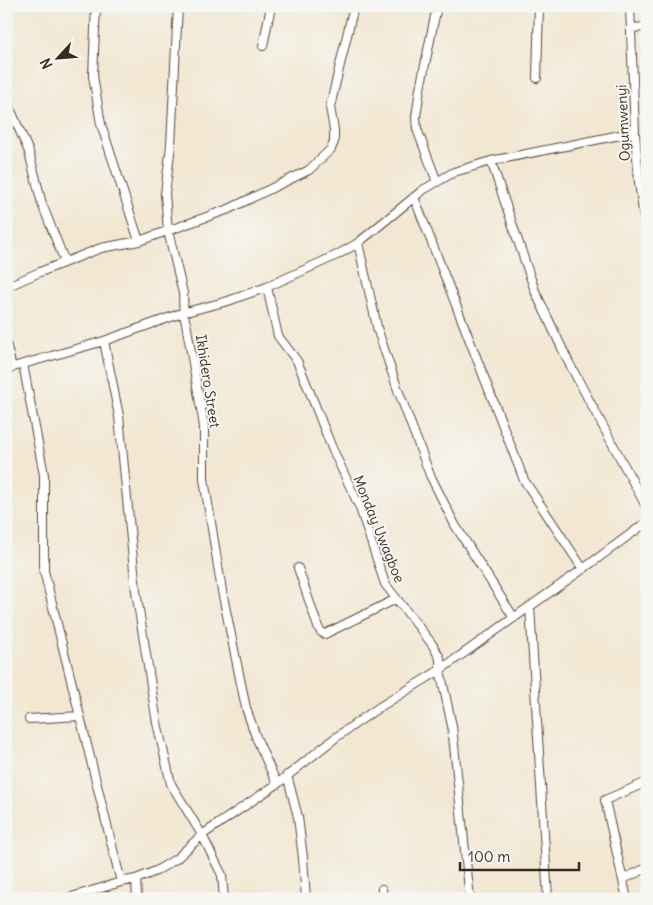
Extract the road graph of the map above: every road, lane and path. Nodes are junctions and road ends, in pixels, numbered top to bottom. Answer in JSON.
{"nodes":[{"id":1,"x":96,"y":6,"type":"edge"},
{"id":2,"x":178,"y":6,"type":"edge"},
{"id":3,"x":271,"y":6,"type":"edge"},
{"id":4,"x":354,"y":6,"type":"edge"},
{"id":5,"x":437,"y":6,"type":"edge"},
{"id":6,"x":539,"y":6,"type":"edge"},
{"id":7,"x":630,"y":6,"type":"edge"},
{"id":8,"x":647,"y":27,"type":"edge"},
{"id":9,"x":631,"y":28,"type":"junction"},
{"id":10,"x":264,"y":46,"type":"dead end"},
{"id":11,"x":537,"y":78,"type":"dead end"},
{"id":12,"x":6,"y":99,"type":"edge"},
{"id":13,"x":635,"y":132,"type":"junction"},
{"id":14,"x":491,"y":161,"type":"junction"},
{"id":15,"x":437,"y":182,"type":"junction"},
{"id":16,"x":414,"y":197,"type":"junction"},
{"id":17,"x":168,"y":231,"type":"junction"},
{"id":18,"x":647,"y":239,"type":"edge"},
{"id":19,"x":139,"y":241,"type":"junction"},
{"id":20,"x":358,"y":243,"type":"junction"},
{"id":21,"x":65,"y":262,"type":"junction"},
{"id":22,"x":6,"y":287,"type":"edge"},
{"id":23,"x":267,"y":287,"type":"junction"},
{"id":24,"x":182,"y":313,"type":"junction"},
{"id":25,"x":104,"y":341,"type":"junction"},
{"id":26,"x":6,"y":343,"type":"edge"},
{"id":27,"x":23,"y":364,"type":"junction"},
{"id":28,"x":9,"y":368,"type":"edge"},
{"id":29,"x":647,"y":508,"type":"edge"},
{"id":30,"x":647,"y":522,"type":"edge"},
{"id":31,"x":298,"y":568,"type":"dead end"},
{"id":32,"x":583,"y":569,"type":"junction"},
{"id":33,"x":396,"y":599,"type":"junction"},
{"id":34,"x":530,"y":607,"type":"junction"},
{"id":35,"x":514,"y":618,"type":"junction"},
{"id":36,"x":440,"y":670,"type":"junction"},
{"id":37,"x":80,"y":716,"type":"junction"},
{"id":38,"x":29,"y":719,"type":"dead end"},
{"id":39,"x":287,"y":775,"type":"junction"},
{"id":40,"x":647,"y":782,"type":"edge"},
{"id":41,"x":277,"y":784,"type":"junction"},
{"id":42,"x":202,"y":836,"type":"junction"},
{"id":43,"x":647,"y":868,"type":"edge"},
{"id":44,"x":136,"y":879,"type":"junction"},
{"id":45,"x":623,"y":879,"type":"junction"},
{"id":46,"x":121,"y":882,"type":"junction"},
{"id":47,"x":382,"y":889,"type":"dead end"},
{"id":48,"x":65,"y":899,"type":"edge"},
{"id":49,"x":137,"y":899,"type":"edge"},
{"id":50,"x":224,"y":899,"type":"edge"},
{"id":51,"x":306,"y":899,"type":"edge"},
{"id":52,"x":383,"y":899,"type":"edge"},
{"id":53,"x":470,"y":899,"type":"edge"},
{"id":54,"x":548,"y":899,"type":"edge"},
{"id":55,"x":628,"y":899,"type":"edge"}],
"edges":[{"from":1,"to":19,"type":"street"},
{"from":2,"to":17,"type":"street","name":"Ikhidero Street"},
{"from":3,"to":10,"type":"street"},
{"from":4,"to":17,"type":"street"},
{"from":5,"to":15,"type":"street"},
{"from":6,"to":11,"type":"street"},
{"from":7,"to":9,"type":"street","name":"Ogumwenyi"},
{"from":8,"to":9,"type":"street"},
{"from":9,"to":13,"type":"street","name":"Ogumwenyi"},
{"from":12,"to":21,"type":"street"},
{"from":13,"to":14,"type":"street"},
{"from":13,"to":18,"type":"street","name":"Ogumwenyi"},
{"from":14,"to":15,"type":"street"},
{"from":14,"to":29,"type":"street"},
{"from":15,"to":16,"type":"street"},
{"from":16,"to":20,"type":"street"},
{"from":16,"to":32,"type":"street"},
{"from":17,"to":19,"type":"street"},
{"from":17,"to":24,"type":"street","name":"Ikhidero Street"},
{"from":19,"to":21,"type":"street"},
{"from":20,"to":23,"type":"street"},
{"from":20,"to":35,"type":"street"},
{"from":21,"to":22,"type":"street"},
{"from":23,"to":24,"type":"street"},
{"from":23,"to":33,"type":"street","name":"Monday Uwagboe"},
{"from":24,"to":25,"type":"street"},
{"from":24,"to":41,"type":"street","name":"Ikhidero Street"},
{"from":25,"to":27,"type":"street"},
{"from":25,"to":42,"type":"street"},
{"from":26,"to":28,"type":"street"},
{"from":27,"to":28,"type":"street"},
{"from":27,"to":37,"type":"street"},
{"from":30,"to":32,"type":"street"},
{"from":31,"to":33,"type":"street"},
{"from":32,"to":34,"type":"street"},
{"from":33,"to":36,"type":"street","name":"Monday Uwagboe"},
{"from":34,"to":35,"type":"street"},
{"from":34,"to":54,"type":"street"},
{"from":35,"to":36,"type":"street"},
{"from":36,"to":39,"type":"street"},
{"from":36,"to":53,"type":"street","name":"Monday Uwagboe"},
{"from":37,"to":38,"type":"street"},
{"from":37,"to":46,"type":"street"},
{"from":39,"to":41,"type":"street"},
{"from":39,"to":51,"type":"street"},
{"from":40,"to":45,"type":"street"},
{"from":41,"to":42,"type":"street"},
{"from":42,"to":44,"type":"street"},
{"from":42,"to":50,"type":"street"},
{"from":43,"to":45,"type":"street"},
{"from":44,"to":46,"type":"street"},
{"from":44,"to":49,"type":"street"},
{"from":45,"to":55,"type":"street"},
{"from":46,"to":48,"type":"street"},
{"from":47,"to":52,"type":"street"}]}
